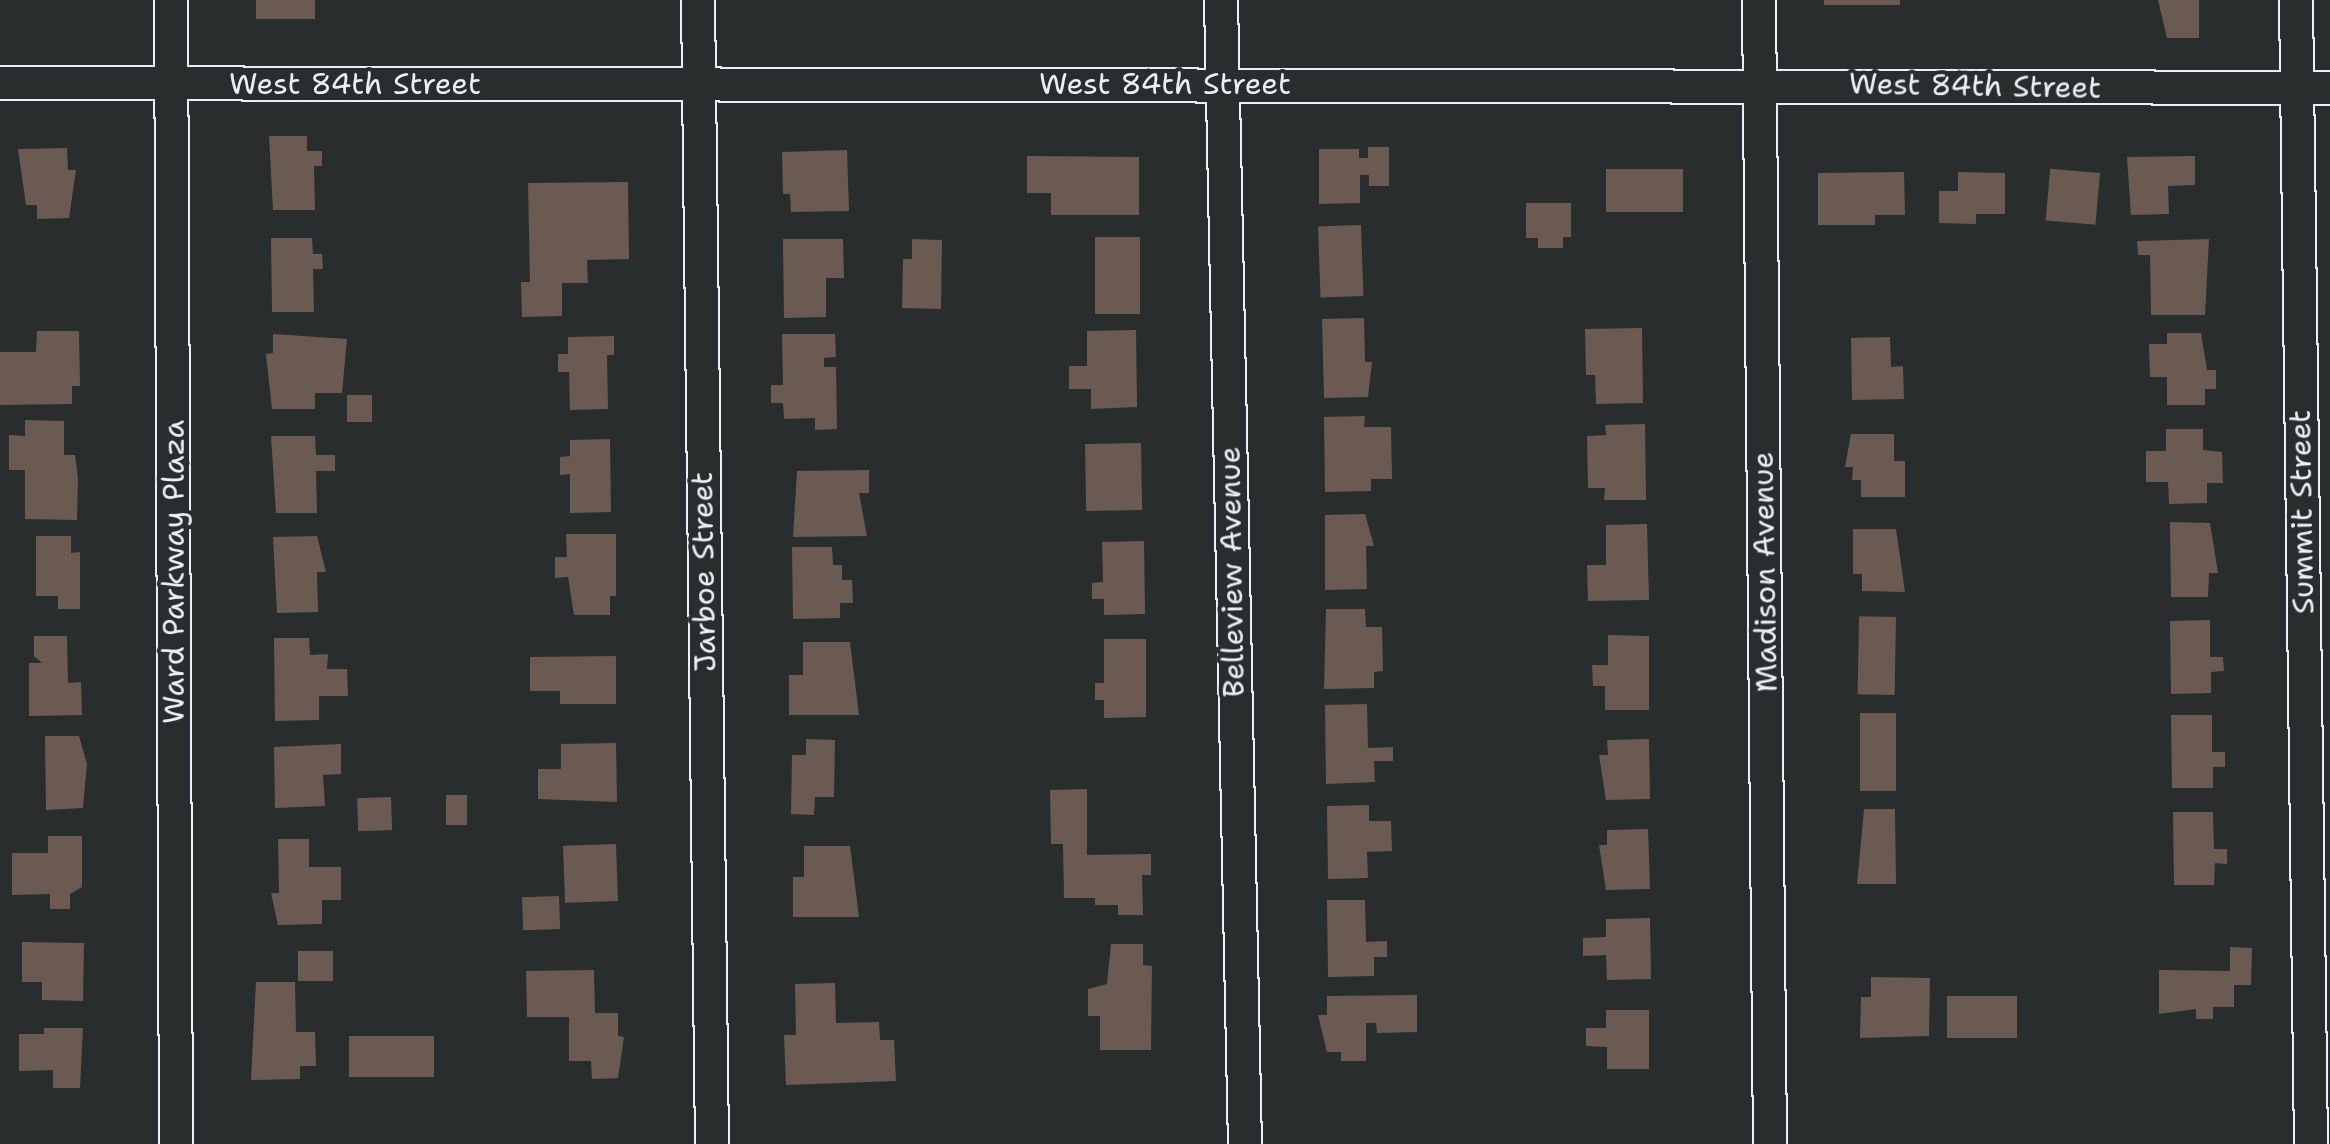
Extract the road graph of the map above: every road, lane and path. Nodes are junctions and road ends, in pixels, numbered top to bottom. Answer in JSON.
{"nodes":[{"id":1,"x":171,"y":0,"type":"edge"},
{"id":2,"x":698,"y":0,"type":"edge"},
{"id":3,"x":1221,"y":0,"type":"edge"},
{"id":4,"x":1758,"y":0,"type":"edge"},
{"id":5,"x":2296,"y":0,"type":"edge"},
{"id":6,"x":0,"y":84,"type":"edge"},
{"id":7,"x":173,"y":84,"type":"junction"},
{"id":8,"x":698,"y":84,"type":"junction"},
{"id":9,"x":1221,"y":84,"type":"junction"},
{"id":10,"x":1760,"y":84,"type":"junction"},
{"id":11,"x":2330,"y":88,"type":"edge"},
{"id":12,"x":2297,"y":89,"type":"junction"},
{"id":13,"x":2317,"y":599,"type":"edge"},
{"id":14,"x":176,"y":1144,"type":"edge"},
{"id":15,"x":712,"y":1144,"type":"edge"},
{"id":16,"x":1245,"y":1144,"type":"edge"},
{"id":17,"x":1770,"y":1144,"type":"edge"},
{"id":18,"x":2311,"y":1144,"type":"edge"}],
"edges":[{"from":1,"to":7,"type":"street","name":"Ward Parkway Plaza"},
{"from":2,"to":8,"type":"street","name":"Jarboe Street"},
{"from":3,"to":9,"type":"street","name":"Belleview Avenue"},
{"from":4,"to":10,"type":"street","name":"Madison Avenue"},
{"from":5,"to":12,"type":"street","name":"Summit Street"},
{"from":6,"to":7,"type":"street","name":"West 84th Street"},
{"from":7,"to":8,"type":"street","name":"West 84th Street"},
{"from":7,"to":14,"type":"street","name":"Ward Parkway Plaza"},
{"from":8,"to":9,"type":"street","name":"West 84th Street"},
{"from":8,"to":15,"type":"street","name":"Jarboe Street"},
{"from":9,"to":10,"type":"street","name":"West 84th Street"},
{"from":9,"to":16,"type":"street","name":"Belleview Avenue"},
{"from":10,"to":12,"type":"street","name":"West 84th Street"},
{"from":10,"to":17,"type":"street","name":"Madison Avenue"},
{"from":11,"to":12,"type":"street","name":"West 84th Street"},
{"from":12,"to":13,"type":"street","name":"Summit Street"},
{"from":13,"to":18,"type":"street","name":"Summit Street"}]}
